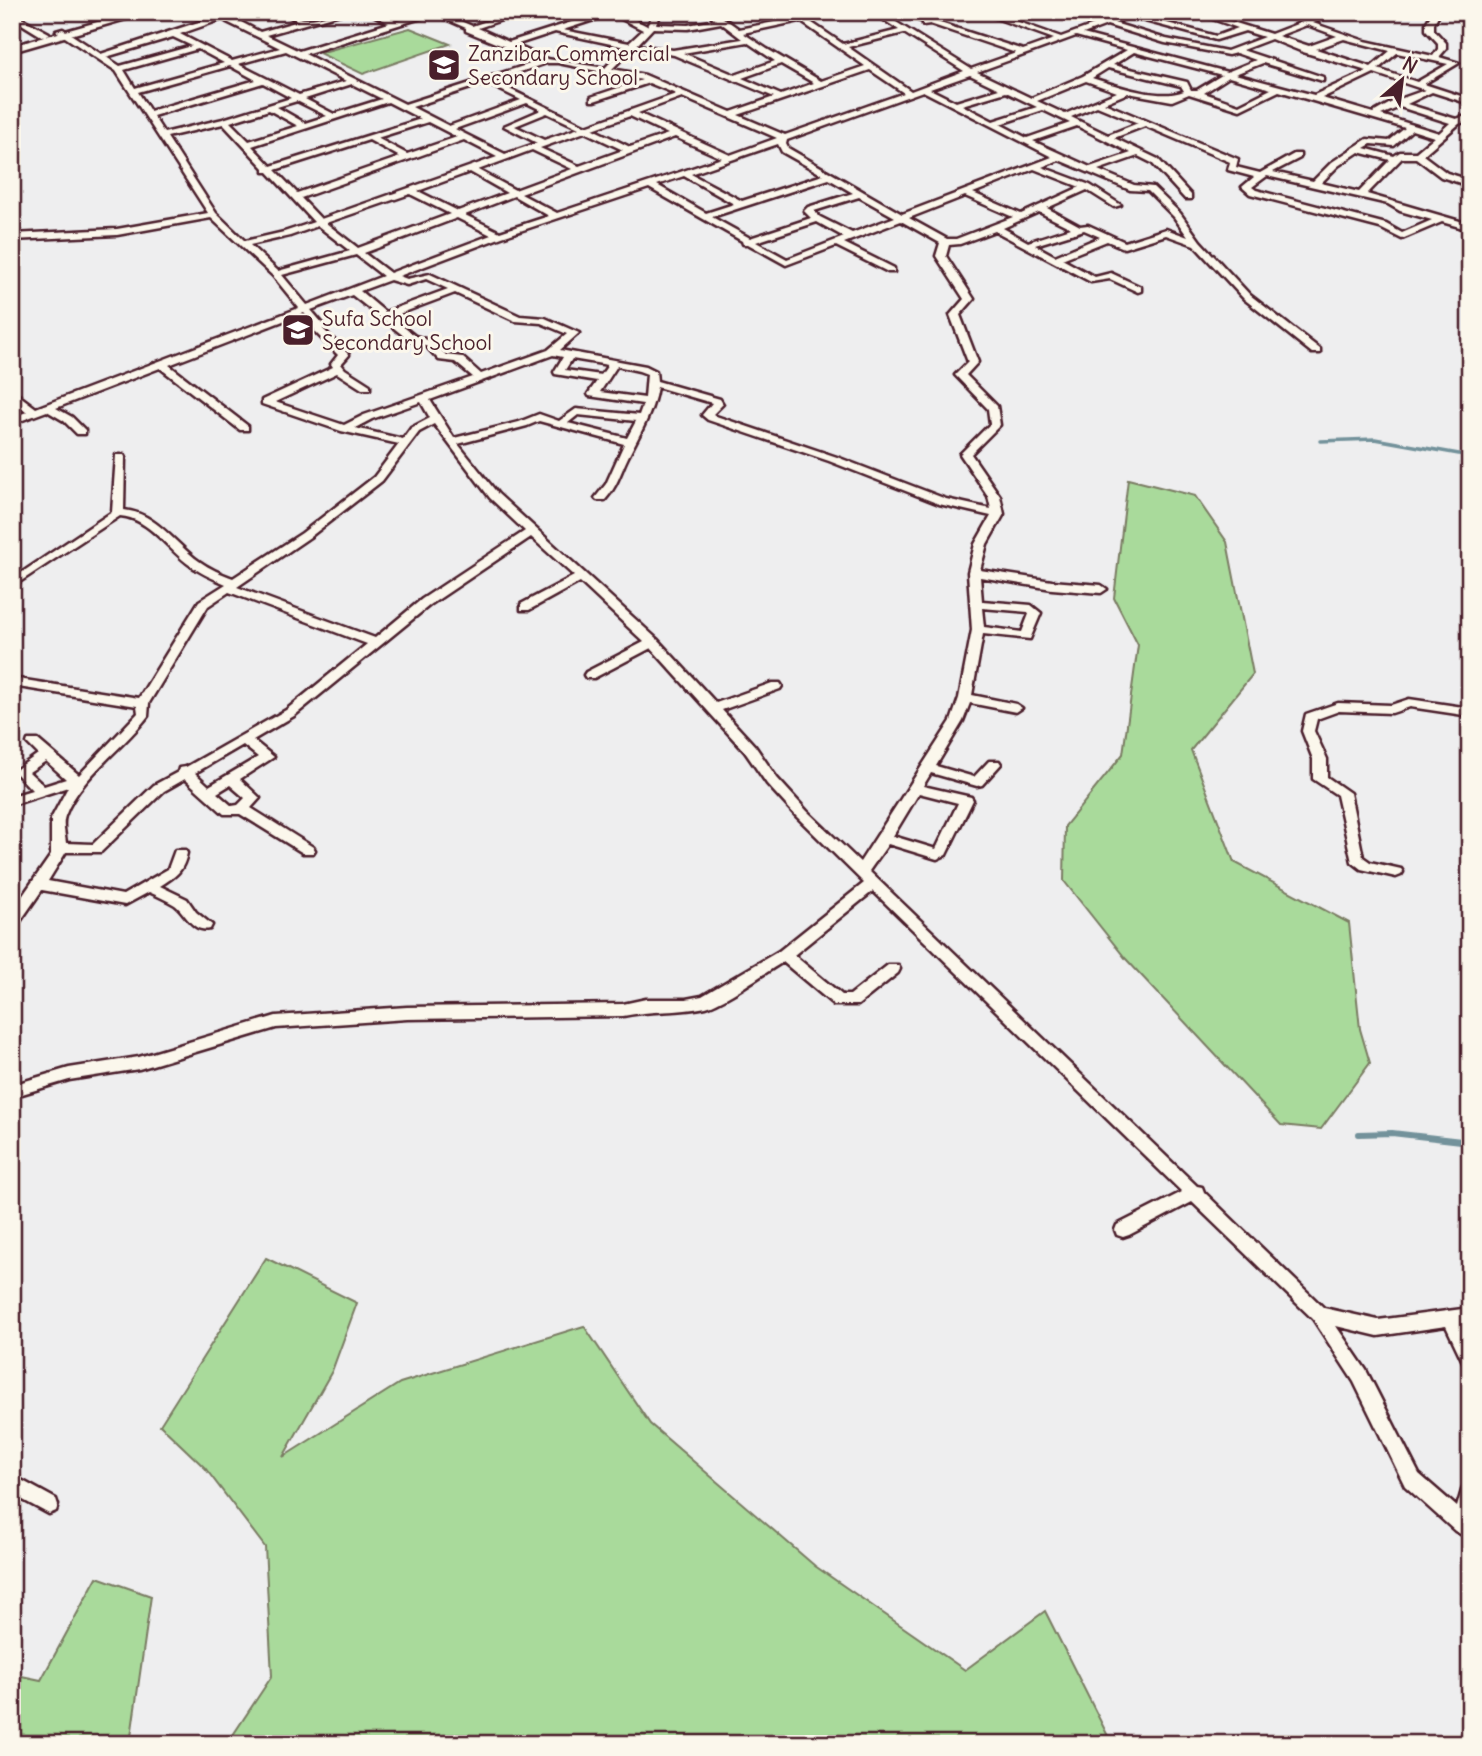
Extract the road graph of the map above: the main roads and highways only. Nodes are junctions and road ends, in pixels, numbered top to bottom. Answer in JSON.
{"nodes":[{"id":1,"x":131,"y":12,"type":"edge"},
{"id":2,"x":145,"y":12,"type":"edge"},
{"id":3,"x":61,"y":33,"type":"junction"},
{"id":4,"x":12,"y":47,"type":"edge"}],
"edges":[{"from":1,"to":3,"type":"main road"},
{"from":2,"to":3,"type":"main road"},
{"from":3,"to":4,"type":"main road"},
{"from":3,"to":4,"type":"main road"}]}
